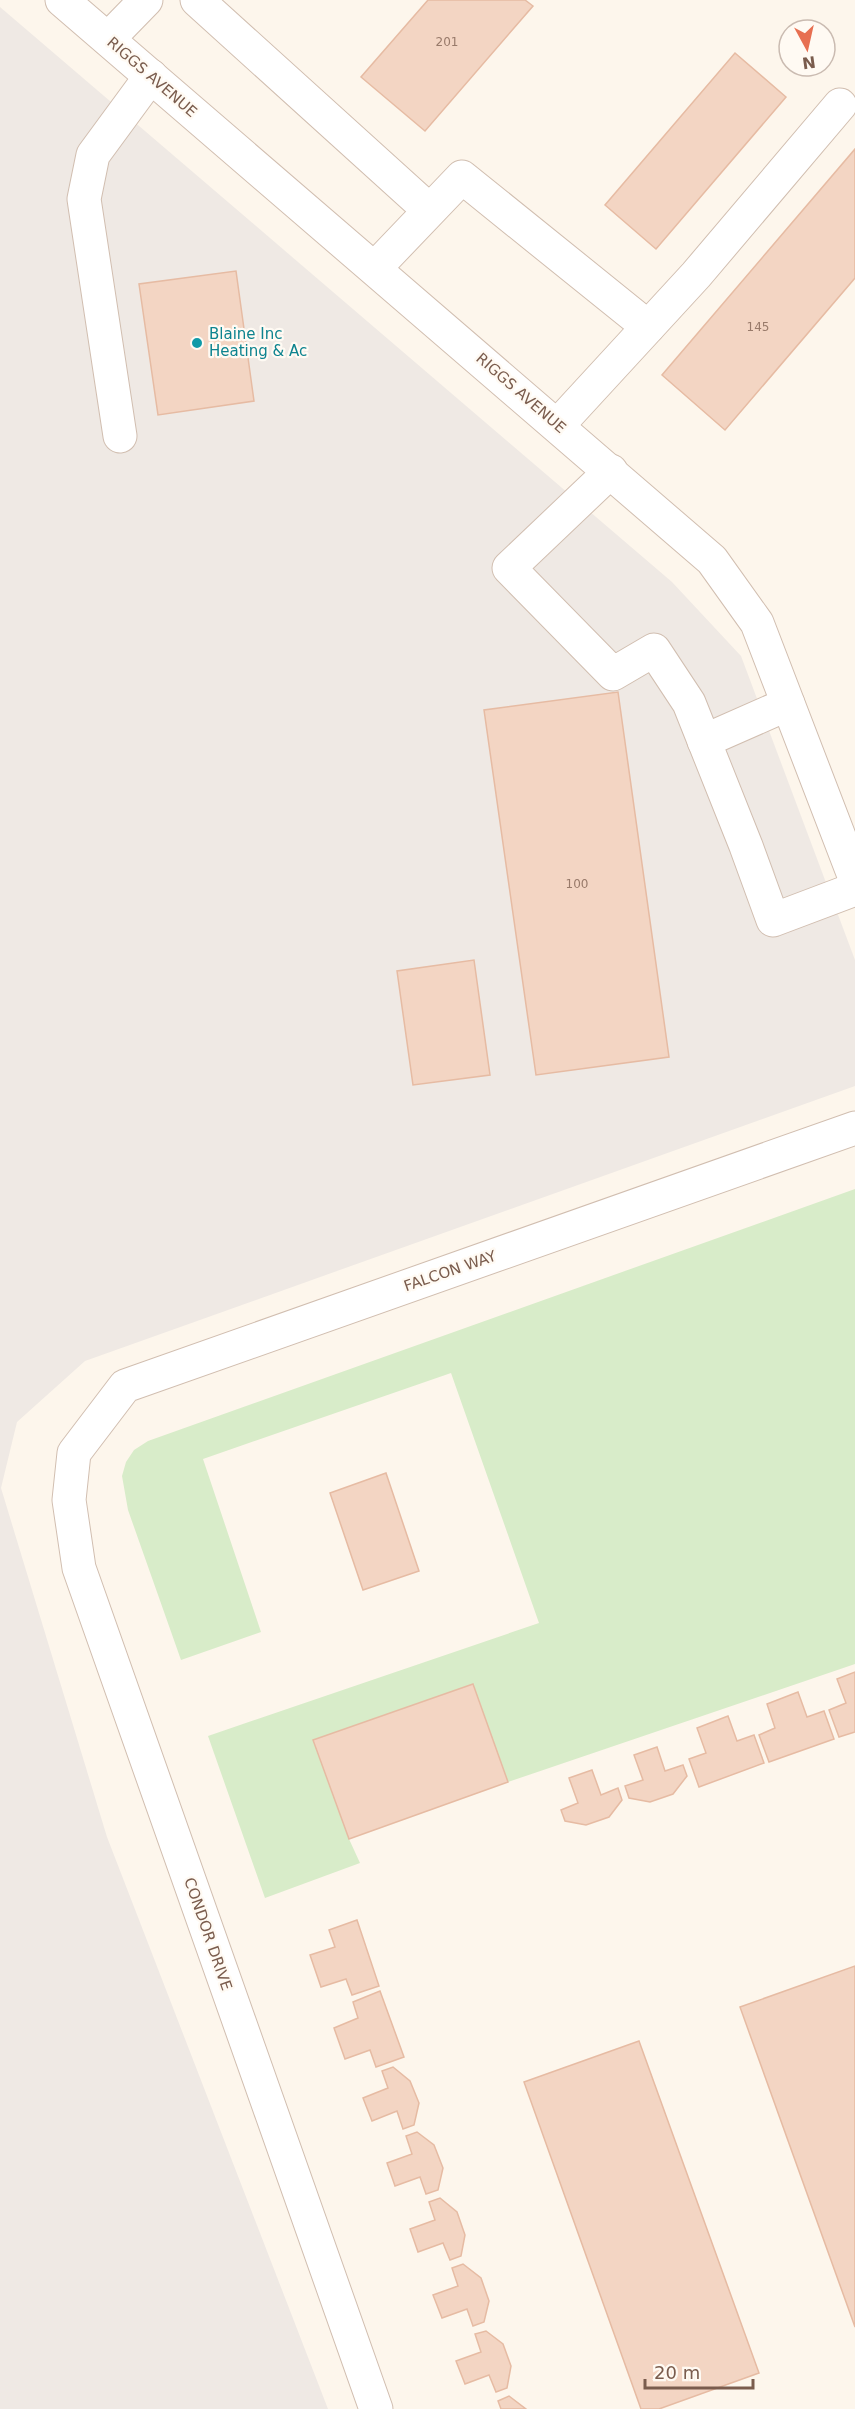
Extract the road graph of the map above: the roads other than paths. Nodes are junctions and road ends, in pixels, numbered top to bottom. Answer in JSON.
{"nodes":[{"id":1,"x":63,"y":0,"type":"edge"},
{"id":2,"x":146,"y":0,"type":"edge"},
{"id":3,"x":197,"y":0,"type":"edge"},
{"id":4,"x":108,"y":39,"type":"junction"},
{"id":5,"x":152,"y":76,"type":"junction"},
{"id":6,"x":840,"y":105,"type":"dead end"},
{"id":7,"x":429,"y":210,"type":"junction"},
{"id":8,"x":375,"y":268,"type":"junction"},
{"id":9,"x":648,"y":327,"type":"junction"},
{"id":10,"x":558,"y":425,"type":"junction"},
{"id":11,"x":120,"y":436,"type":"dead end"},
{"id":12,"x":611,"y":471,"type":"junction"},
{"id":13,"x":788,"y":704,"type":"junction"},
{"id":14,"x":704,"y":741,"type":"junction"},
{"id":15,"x":855,"y":878,"type":"edge"},
{"id":16,"x":855,"y":889,"type":"edge"},
{"id":17,"x":855,"y":1128,"type":"edge"},
{"id":18,"x":74,"y":1453,"type":"joint"},
{"id":19,"x":376,"y":2409,"type":"edge"}],
"edges":[{"from":1,"to":4,"type":"street","name":"RIGGS AVENUE"},
{"from":2,"to":4,"type":"street"},
{"from":3,"to":7,"type":"street"},
{"from":4,"to":5,"type":"street","name":"RIGGS AVENUE"},
{"from":5,"to":8,"type":"street","name":"RIGGS AVENUE"},
{"from":5,"to":11,"type":"street"},
{"from":6,"to":9,"type":"street"},
{"from":7,"to":8,"type":"street"},
{"from":7,"to":9,"type":"street"},
{"from":8,"to":10,"type":"street","name":"RIGGS AVENUE"},
{"from":9,"to":10,"type":"street"},
{"from":10,"to":12,"type":"street","name":"RIGGS AVENUE"},
{"from":12,"to":13,"type":"street","name":"RIGGS AVENUE"},
{"from":12,"to":14,"type":"street"},
{"from":13,"to":14,"type":"street"},
{"from":13,"to":15,"type":"street","name":"RIGGS AVENUE"},
{"from":14,"to":16,"type":"street"},
{"from":17,"to":18,"type":"street","name":"FALCON WAY"},
{"from":18,"to":19,"type":"street","name":"CONDOR DRIVE"}]}
